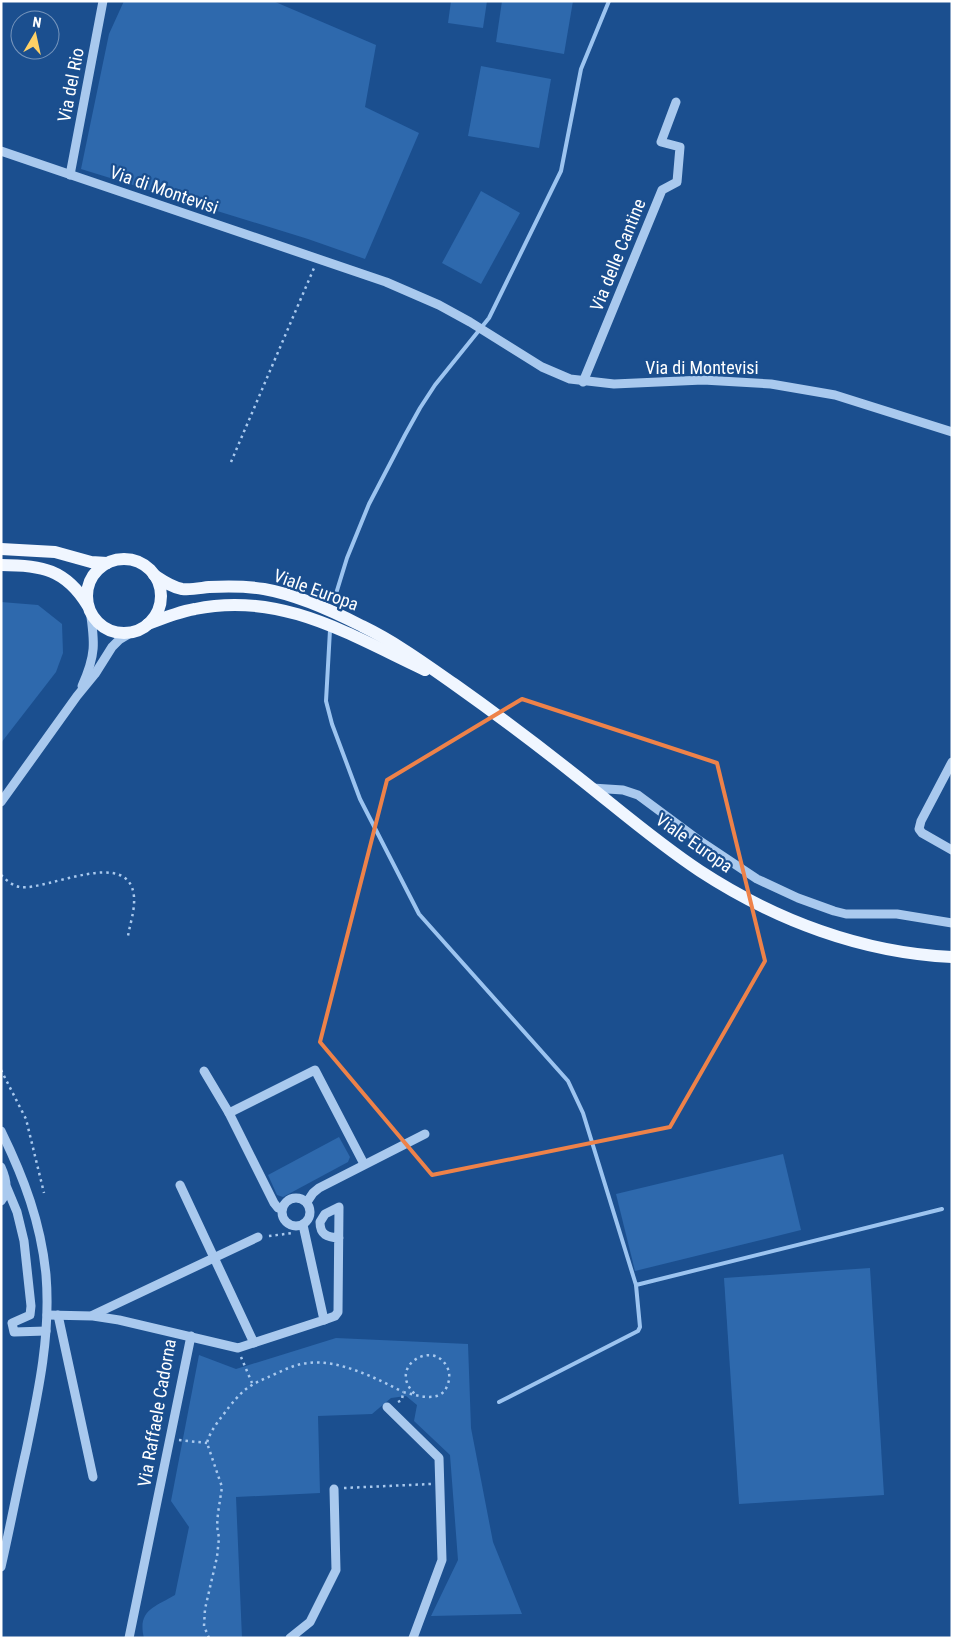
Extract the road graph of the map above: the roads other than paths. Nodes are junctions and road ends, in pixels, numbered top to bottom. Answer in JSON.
{"nodes":[{"id":1,"x":103,"y":1,"type":"edge"},
{"id":2,"x":676,"y":102,"type":"dead end"},
{"id":3,"x":1,"y":151,"type":"edge"},
{"id":4,"x":70,"y":175,"type":"junction"},
{"id":5,"x":583,"y":382,"type":"junction"},
{"id":6,"x":952,"y":432,"type":"edge"},
{"id":7,"x":1,"y":549,"type":"edge"},
{"id":8,"x":107,"y":563,"type":"junction"},
{"id":9,"x":1,"y":565,"type":"edge"},
{"id":10,"x":154,"y":575,"type":"junction"},
{"id":11,"x":89,"y":608,"type":"junction"},
{"id":12,"x":148,"y":624,"type":"junction"},
{"id":13,"x":134,"y":631,"type":"junction"},
{"id":14,"x":452,"y":683,"type":"junction"},
{"id":15,"x":77,"y":696,"type":"junction"},
{"id":16,"x":952,"y":762,"type":"edge"},
{"id":17,"x":592,"y":788,"type":"junction"},
{"id":18,"x":1,"y":802,"type":"edge"},
{"id":19,"x":952,"y":850,"type":"edge"},
{"id":20,"x":952,"y":923,"type":"edge"},
{"id":21,"x":952,"y":957,"type":"edge"},
{"id":22,"x":204,"y":1071,"type":"dead end"},
{"id":23,"x":229,"y":1113,"type":"junction"},
{"id":24,"x":1,"y":1131,"type":"edge"},
{"id":25,"x":425,"y":1134,"type":"dead end"},
{"id":26,"x":364,"y":1164,"type":"junction"},
{"id":27,"x":1,"y":1167,"type":"edge"},
{"id":28,"x":180,"y":1186,"type":"dead end"},
{"id":29,"x":7,"y":1188,"type":"junction"},
{"id":30,"x":1,"y":1200,"type":"edge"},
{"id":31,"x":308,"y":1202,"type":"junction"},
{"id":32,"x":282,"y":1209,"type":"junction"},
{"id":33,"x":304,"y":1228,"type":"junction"},
{"id":34,"x":258,"y":1237,"type":"road end"},
{"id":35,"x":339,"y":1238,"type":"dead end"},
{"id":36,"x":214,"y":1258,"type":"junction"},
{"id":37,"x":58,"y":1314,"type":"junction"},
{"id":38,"x":47,"y":1315,"type":"junction"},
{"id":39,"x":92,"y":1316,"type":"junction"},
{"id":40,"x":324,"y":1320,"type":"junction"},
{"id":41,"x":46,"y":1331,"type":"junction"},
{"id":42,"x":191,"y":1336,"type":"junction"},
{"id":43,"x":254,"y":1343,"type":"junction"},
{"id":44,"x":387,"y":1407,"type":"road end"},
{"id":45,"x":93,"y":1477,"type":"dead end"},
{"id":46,"x":334,"y":1489,"type":"road end"},
{"id":47,"x":1,"y":1567,"type":"edge"},
{"id":48,"x":129,"y":1638,"type":"edge"},
{"id":49,"x":290,"y":1638,"type":"edge"},
{"id":50,"x":413,"y":1638,"type":"edge"}],
"edges":[{"from":1,"to":4,"type":"street","name":"Via del Rio"},
{"from":2,"to":5,"type":"street","name":"Via delle Cantine"},
{"from":3,"to":4,"type":"street","name":"Via di Montevisi"},
{"from":4,"to":5,"type":"street","name":"Via di Montevisi"},
{"from":5,"to":6,"type":"street","name":"Via di Montevisi"},
{"from":7,"to":8,"type":"main road","name":"Viale Europa"},
{"from":8,"to":10,"type":"main road","name":"Viale Europa"},
{"from":8,"to":11,"type":"main road"},
{"from":9,"to":11,"type":"main road"},
{"from":10,"to":12,"type":"main road"},
{"from":10,"to":14,"type":"main road","name":"Viale Europa"},
{"from":11,"to":13,"type":"main road"},
{"from":11,"to":15,"type":"street"},
{"from":12,"to":13,"type":"main road","name":"Viale Europa"},
{"from":12,"to":14,"type":"main road","name":"Viale Europa"},
{"from":13,"to":15,"type":"street"},
{"from":14,"to":17,"type":"main road","name":"Viale Europa"},
{"from":15,"to":18,"type":"street"},
{"from":16,"to":19,"type":"street"},
{"from":17,"to":20,"type":"street"},
{"from":17,"to":21,"type":"main road","name":"Viale Europa"},
{"from":22,"to":23,"type":"street"},
{"from":23,"to":26,"type":"street"},
{"from":23,"to":32,"type":"street"},
{"from":24,"to":38,"type":"street"},
{"from":25,"to":26,"type":"street"},
{"from":26,"to":31,"type":"street"},
{"from":27,"to":29,"type":"street"},
{"from":28,"to":36,"type":"street"},
{"from":29,"to":30,"type":"street"},
{"from":29,"to":41,"type":"street"},
{"from":31,"to":32,"type":"street"},
{"from":31,"to":33,"type":"street"},
{"from":32,"to":33,"type":"street"},
{"from":33,"to":40,"type":"street"},
{"from":34,"to":36,"type":"street"},
{"from":35,"to":40,"type":"street"},
{"from":36,"to":39,"type":"street"},
{"from":36,"to":43,"type":"street"},
{"from":37,"to":38,"type":"street","name":"Via Raffaele Cadorna"},
{"from":37,"to":39,"type":"street","name":"Via Raffaele Cadorna"},
{"from":37,"to":45,"type":"street"},
{"from":38,"to":41,"type":"street"},
{"from":39,"to":42,"type":"street","name":"Via Raffaele Cadorna"},
{"from":40,"to":43,"type":"street"},
{"from":41,"to":47,"type":"street"},
{"from":42,"to":43,"type":"street"},
{"from":42,"to":48,"type":"street","name":"Via Raffaele Cadorna"},
{"from":44,"to":50,"type":"street"},
{"from":46,"to":49,"type":"street"}]}
